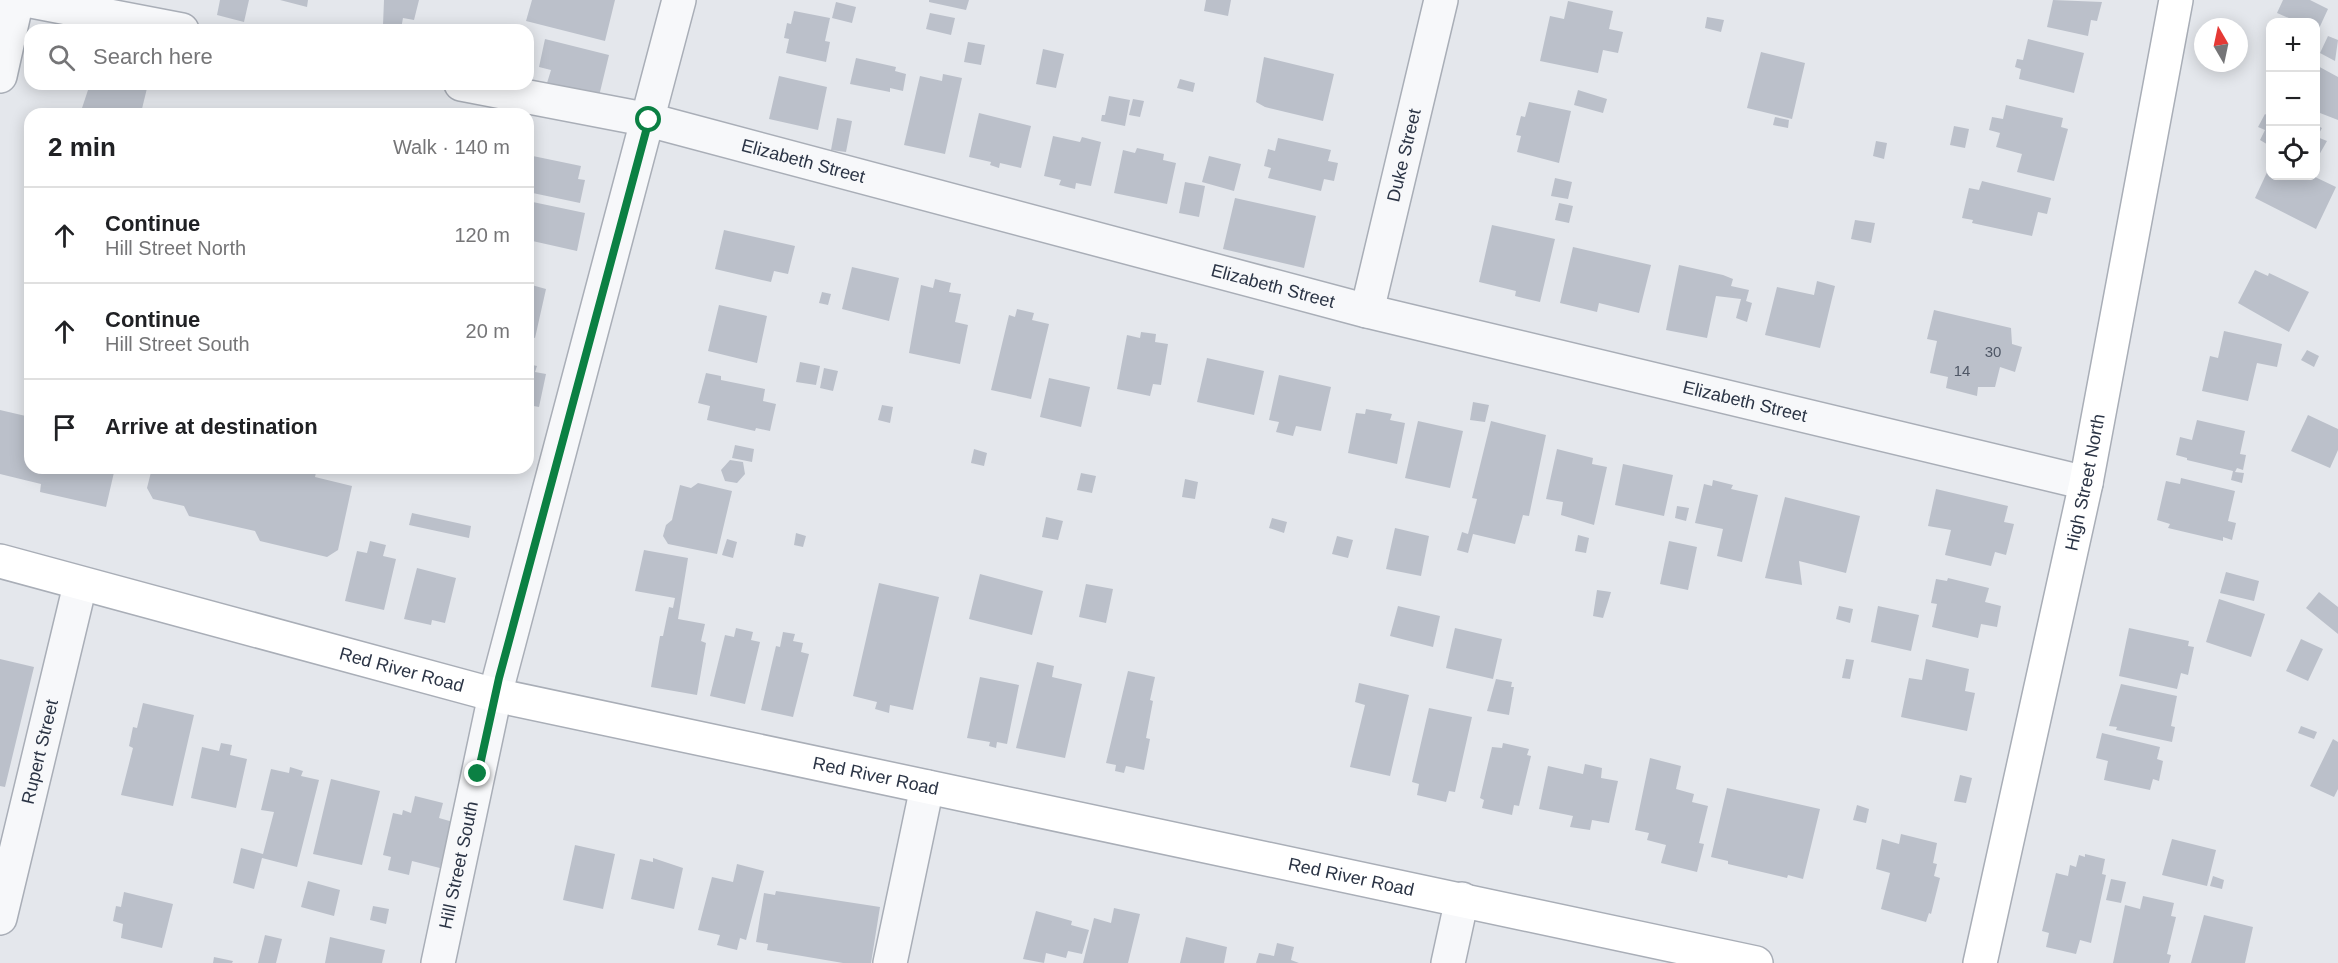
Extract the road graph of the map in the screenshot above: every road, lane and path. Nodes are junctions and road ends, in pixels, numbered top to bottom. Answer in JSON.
{"nodes":[{"id":1,"x":17,"y":0,"type":"edge"},
{"id":2,"x":26,"y":0,"type":"edge"},
{"id":3,"x":679,"y":0,"type":"edge"},
{"id":4,"x":1442,"y":0,"type":"edge"},
{"id":5,"x":2176,"y":0,"type":"edge"},
{"id":6,"x":151,"y":24,"type":"edge"},
{"id":7,"x":0,"y":76,"type":"edge"},
{"id":8,"x":492,"y":90,"type":"edge"},
{"id":9,"x":649,"y":120,"type":"junction"},
{"id":10,"x":1366,"y":311,"type":"junction"},
{"id":11,"x":2086,"y":483,"type":"junction"},
{"id":12,"x":0,"y":561,"type":"edge"},
{"id":13,"x":80,"y":585,"type":"junction"},
{"id":14,"x":495,"y":695,"type":"junction"},
{"id":15,"x":927,"y":787,"type":"junction"},
{"id":16,"x":1462,"y":899,"type":"junction"},
{"id":17,"x":0,"y":918,"type":"edge"},
{"id":18,"x":438,"y":963,"type":"edge"},
{"id":19,"x":890,"y":963,"type":"edge"},
{"id":20,"x":1448,"y":963,"type":"edge"},
{"id":21,"x":1756,"y":963,"type":"edge"},
{"id":22,"x":1980,"y":963,"type":"edge"}],
"edges":[{"from":1,"to":7,"type":"street"},
{"from":2,"to":6,"type":"street"},
{"from":3,"to":9,"type":"street","name":"Hill Street South"},
{"from":4,"to":10,"type":"street","name":"Duke Street"},
{"from":5,"to":11,"type":"main road","name":"High Street North"},
{"from":8,"to":9,"type":"street","name":"Elizabeth Street"},
{"from":9,"to":10,"type":"street","name":"Elizabeth Street"},
{"from":9,"to":14,"type":"street","name":"Hill Street South"},
{"from":10,"to":11,"type":"street","name":"Elizabeth Street"},
{"from":11,"to":22,"type":"main road","name":"High Street North"},
{"from":12,"to":13,"type":"main road","name":"Red River Road"},
{"from":13,"to":14,"type":"main road","name":"Red River Road"},
{"from":13,"to":17,"type":"street","name":"Rupert Street"},
{"from":14,"to":15,"type":"main road","name":"Red River Road"},
{"from":14,"to":18,"type":"street","name":"Hill Street South"},
{"from":15,"to":16,"type":"main road","name":"Red River Road"},
{"from":15,"to":19,"type":"street"},
{"from":16,"to":20,"type":"street"},
{"from":16,"to":21,"type":"main road","name":"Red River Road"}]}
